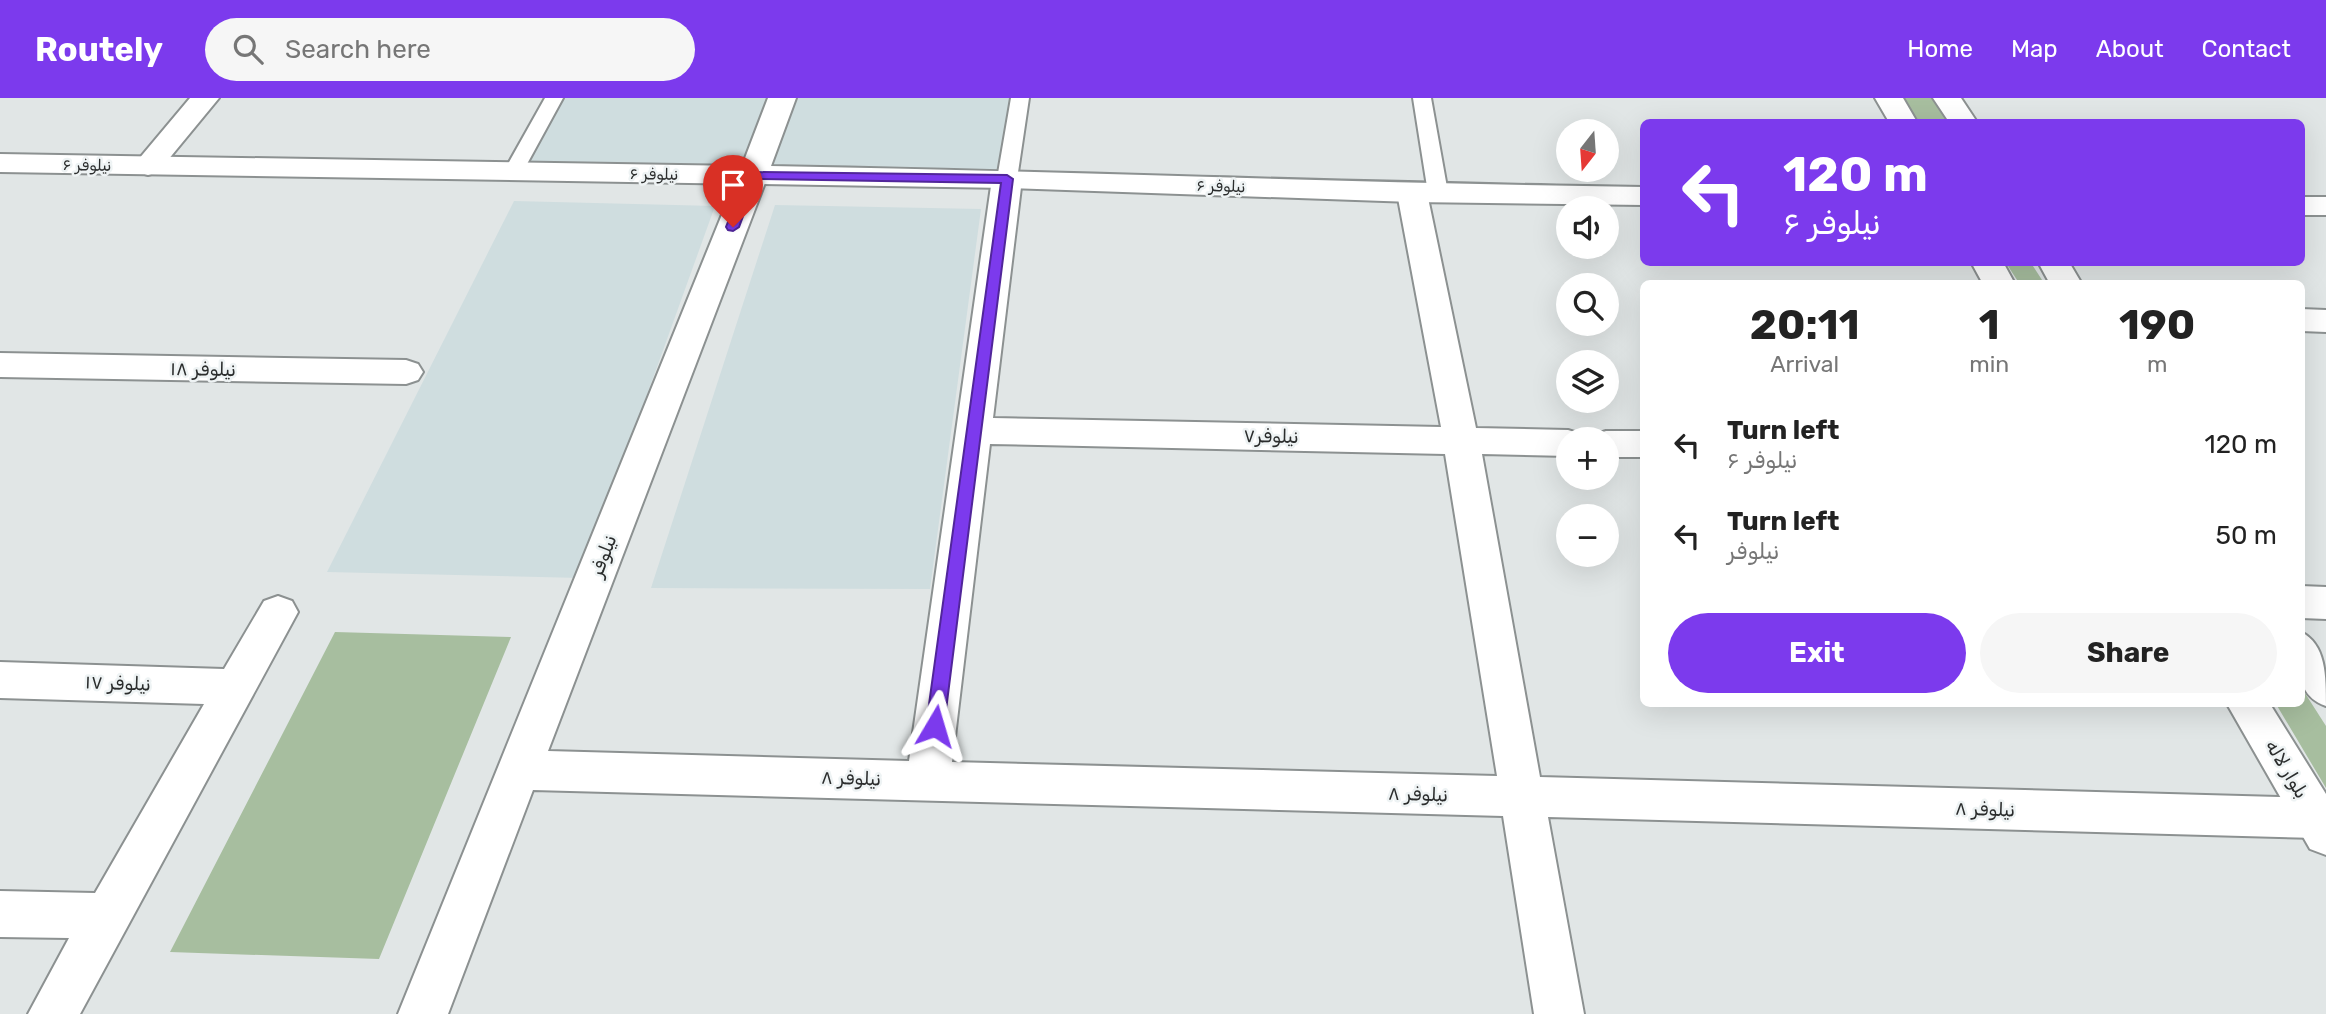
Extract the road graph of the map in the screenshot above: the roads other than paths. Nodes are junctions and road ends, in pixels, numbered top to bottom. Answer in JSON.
{"nodes":[{"id":1,"x":205,"y":98,"type":"edge"},
{"id":2,"x":554,"y":98,"type":"edge"},
{"id":3,"x":782,"y":98,"type":"edge"},
{"id":4,"x":1020,"y":98,"type":"edge"},
{"id":5,"x":1422,"y":98,"type":"edge"},
{"id":6,"x":1889,"y":98,"type":"edge"},
{"id":7,"x":1947,"y":98,"type":"edge"},
{"id":8,"x":1901,"y":119,"type":"edge"},
{"id":9,"x":1960,"y":119,"type":"edge"},
{"id":10,"x":0,"y":163,"type":"edge"},
{"id":11,"x":148,"y":166,"type":"junction"},
{"id":12,"x":514,"y":172,"type":"junction"},
{"id":13,"x":753,"y":175,"type":"junction"},
{"id":14,"x":1007,"y":179,"type":"junction"},
{"id":15,"x":1425,"y":193,"type":"junction"},
{"id":16,"x":1640,"y":197,"type":"edge"},
{"id":17,"x":2305,"y":206,"type":"edge"},
{"id":18,"x":2326,"y":206,"type":"edge"},
{"id":19,"x":2305,"y":320,"type":"edge"},
{"id":20,"x":2326,"y":321,"type":"edge"},
{"id":21,"x":0,"y":365,"type":"edge"},
{"id":22,"x":406,"y":372,"type":"dead end"},
{"id":23,"x":974,"y":430,"type":"junction"},
{"id":24,"x":1461,"y":440,"type":"junction"},
{"id":25,"x":1556,"y":443,"type":"edge"},
{"id":26,"x":1619,"y":443,"type":"edge"},
{"id":27,"x":1640,"y":444,"type":"edge"},
{"id":28,"x":2305,"y":602,"type":"edge"},
{"id":29,"x":2326,"y":603,"type":"edge"},
{"id":30,"x":278,"y":612,"type":"dead end"},
{"id":31,"x":2305,"y":655,"type":"edge"},
{"id":32,"x":0,"y":680,"type":"edge"},
{"id":33,"x":237,"y":687,"type":"junction"},
{"id":34,"x":2326,"y":688,"type":"edge"},
{"id":35,"x":2251,"y":707,"type":"edge"},
{"id":36,"x":519,"y":770,"type":"junction"},
{"id":37,"x":928,"y":780,"type":"junction"},
{"id":38,"x":1522,"y":796,"type":"junction"},
{"id":39,"x":2321,"y":826,"type":"edge"},
{"id":40,"x":0,"y":914,"type":"edge"},
{"id":41,"x":108,"y":916,"type":"junction"},
{"id":42,"x":53,"y":1014,"type":"edge"},
{"id":43,"x":423,"y":1014,"type":"edge"},
{"id":44,"x":1559,"y":1014,"type":"edge"}],
"edges":[{"from":1,"to":11,"type":"street"},
{"from":2,"to":12,"type":"lane"},
{"from":3,"to":13,"type":"street","name":"نیلوفر"},
{"from":4,"to":14,"type":"lane"},
{"from":5,"to":15,"type":"lane"},
{"from":6,"to":8,"type":"street"},
{"from":7,"to":9,"type":"street"},
{"from":10,"to":11,"type":"street","name":"نیلوفر ۶"},
{"from":11,"to":12,"type":"street","name":"نیلوفر ۶"},
{"from":12,"to":13,"type":"street","name":"نیلوفر ۶"},
{"from":13,"to":14,"type":"street","name":"نیلوفر ۶"},
{"from":13,"to":36,"type":"street","name":"نیلوفر"},
{"from":14,"to":15,"type":"street","name":"نیلوفر ۶"},
{"from":14,"to":23,"type":"street"},
{"from":15,"to":16,"type":"street","name":"نیلوفر ۶"},
{"from":15,"to":24,"type":"street"},
{"from":17,"to":18,"type":"street"},
{"from":19,"to":20,"type":"street"},
{"from":21,"to":22,"type":"street","name":"نیلوفر ۱۸"},
{"from":23,"to":24,"type":"street","name":"نیلوفر۷"},
{"from":23,"to":37,"type":"street"},
{"from":24,"to":25,"type":"street","name":"نیلوفر۷"},
{"from":24,"to":38,"type":"street"},
{"from":26,"to":27,"type":"street"},
{"from":28,"to":29,"type":"street"},
{"from":30,"to":33,"type":"street"},
{"from":31,"to":34,"type":"street"},
{"from":32,"to":33,"type":"street","name":"نیلوفر ۱۷"},
{"from":33,"to":41,"type":"street"},
{"from":35,"to":39,"type":"street","name":"بلوار لاله"},
{"from":36,"to":37,"type":"street","name":"نیلوفر ۸"},
{"from":36,"to":43,"type":"street","name":"نیلوفر"},
{"from":37,"to":38,"type":"street","name":"نیلوفر ۸"},
{"from":38,"to":39,"type":"street","name":"نیلوفر ۸"},
{"from":38,"to":44,"type":"street"},
{"from":40,"to":41,"type":"street"},
{"from":41,"to":42,"type":"street"}]}
